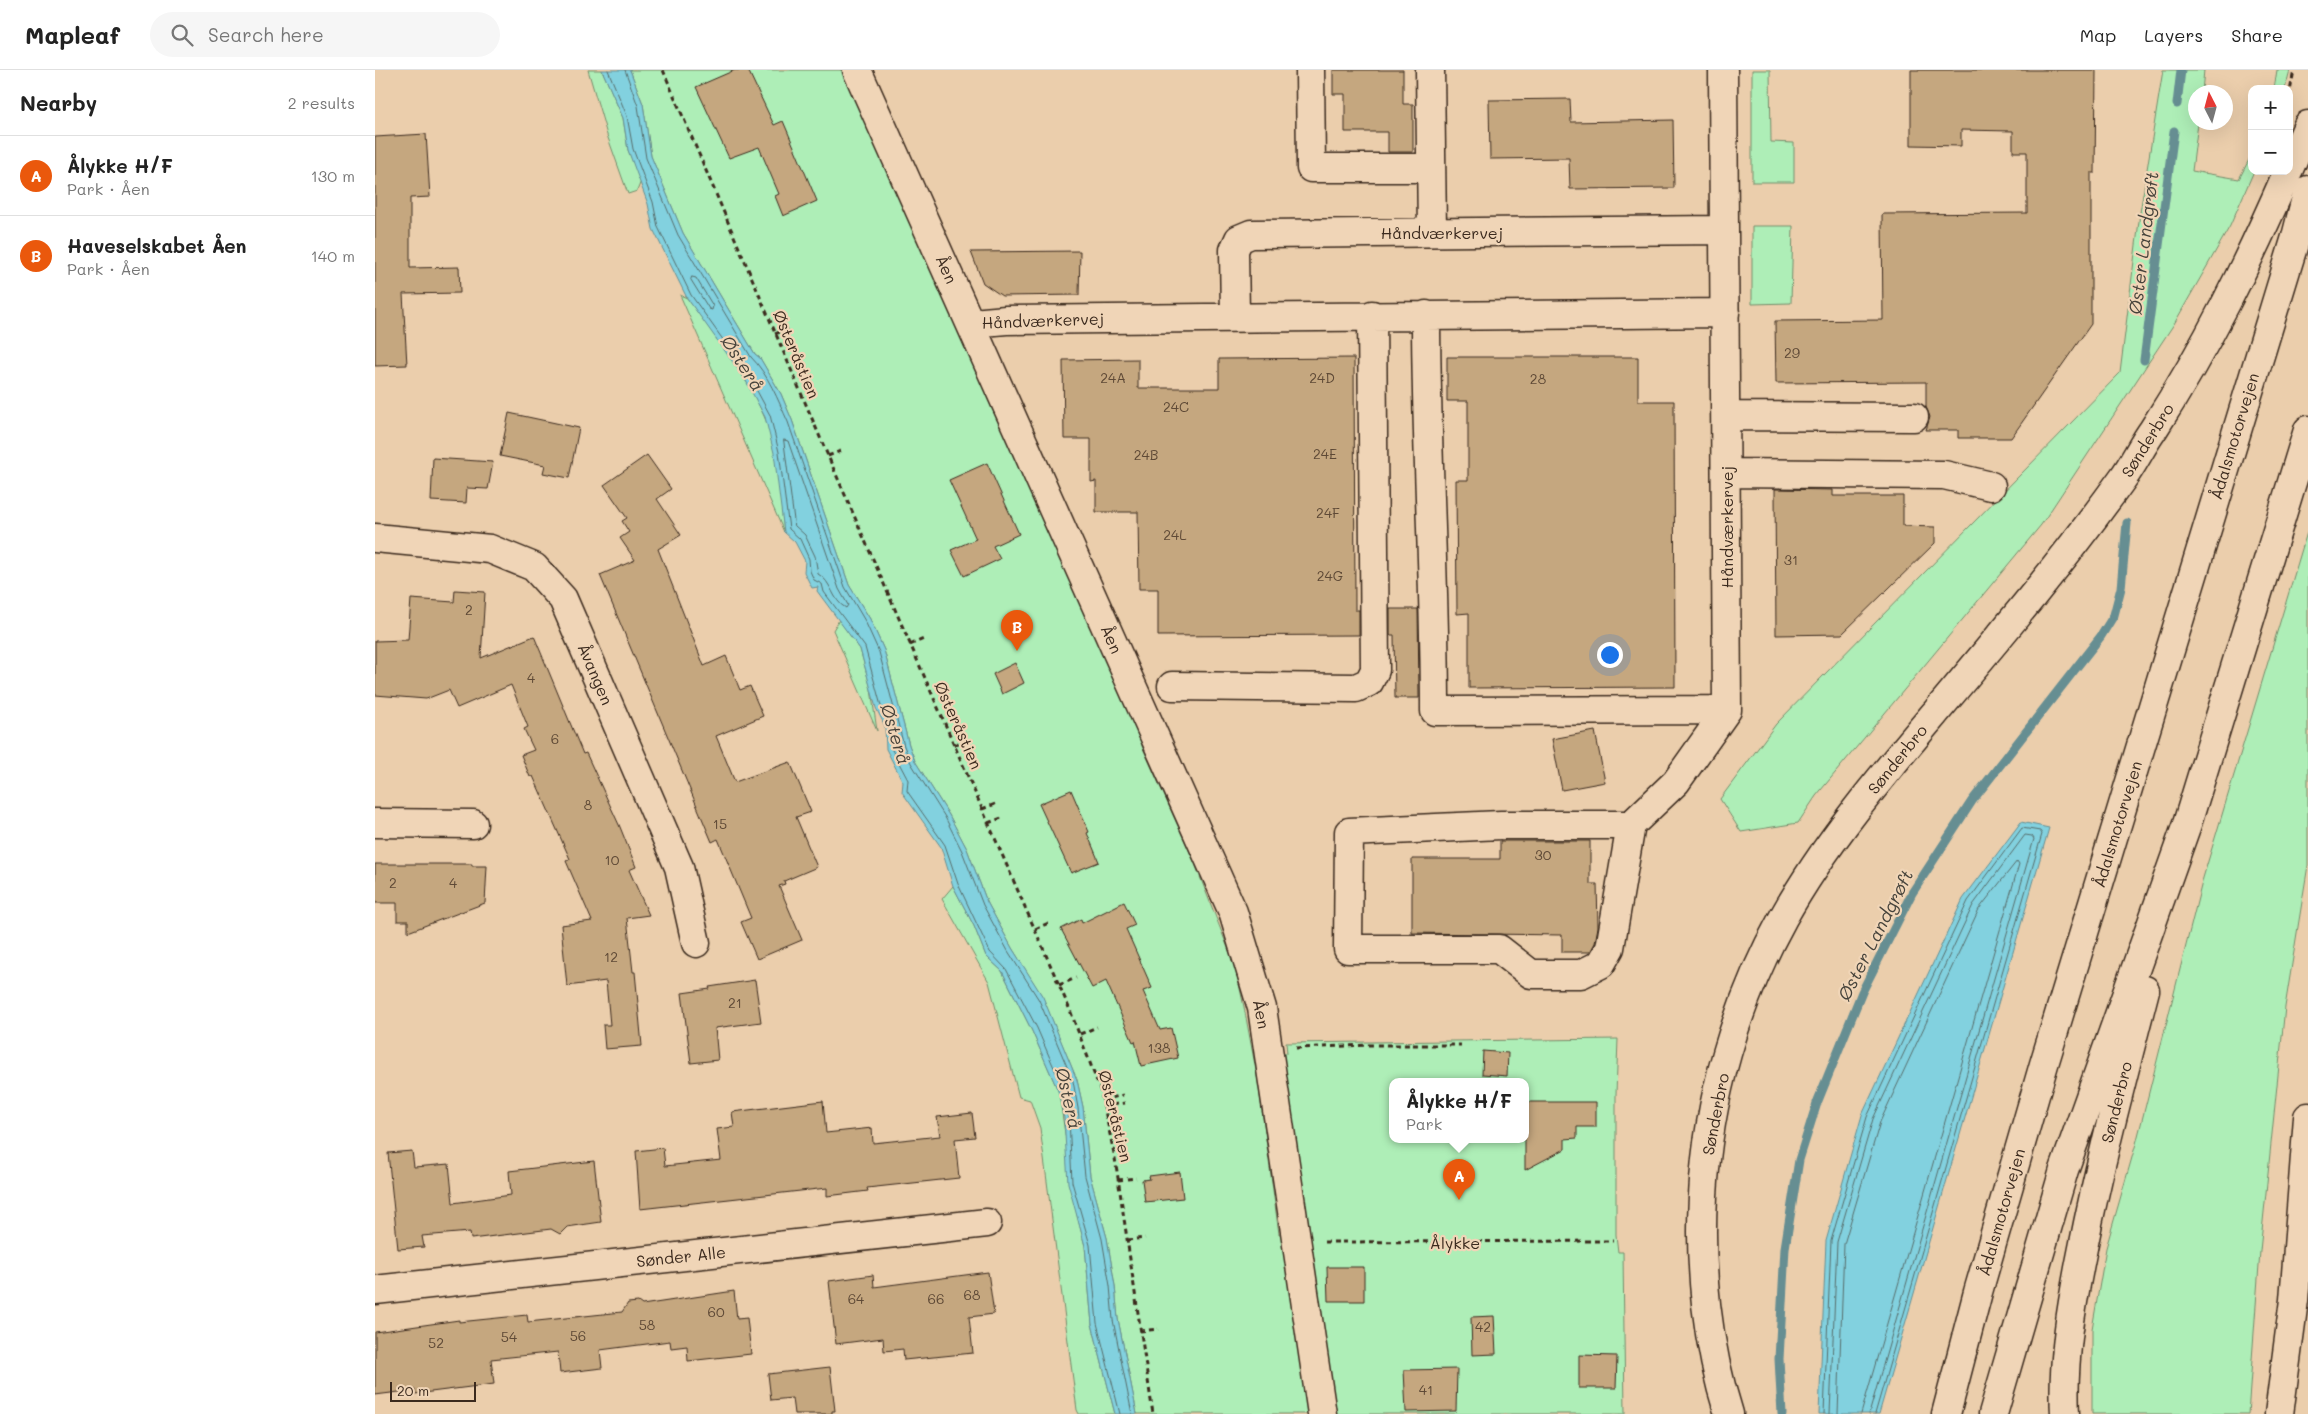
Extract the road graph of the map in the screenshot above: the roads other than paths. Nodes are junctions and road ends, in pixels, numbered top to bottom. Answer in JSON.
{"nodes":[{"id":1,"x":857,"y":70,"type":"edge"},
{"id":2,"x":1310,"y":70,"type":"edge"},
{"id":3,"x":1430,"y":70,"type":"edge"},
{"id":4,"x":1723,"y":70,"type":"edge"},
{"id":5,"x":2308,"y":125,"type":"edge"},
{"id":6,"x":2293,"y":161,"type":"edge"},
{"id":7,"x":1431,"y":168,"type":"junction"},
{"id":8,"x":2287,"y":175,"type":"edge"},
{"id":9,"x":2308,"y":190,"type":"edge"},
{"id":10,"x":1724,"y":230,"type":"junction"},
{"id":11,"x":1432,"y":232,"type":"junction"},
{"id":12,"x":1725,"y":313,"type":"junction"},
{"id":13,"x":1372,"y":315,"type":"junction"},
{"id":14,"x":1426,"y":315,"type":"junction"},
{"id":15,"x":1235,"y":316,"type":"junction"},
{"id":16,"x":972,"y":323,"type":"junction"},
{"id":17,"x":1726,"y":416,"type":"junction"},
{"id":18,"x":1914,"y":417,"type":"dead end"},
{"id":19,"x":2308,"y":430,"type":"edge"},
{"id":20,"x":1726,"y":473,"type":"junction"},
{"id":21,"x":1991,"y":486,"type":"dead end"},
{"id":22,"x":375,"y":538,"type":"edge"},
{"id":23,"x":1172,"y":686,"type":"dead end"},
{"id":24,"x":1727,"y":710,"type":"junction"},
{"id":25,"x":375,"y":823,"type":"edge"},
{"id":26,"x":473,"y":824,"type":"dead end"},
{"id":27,"x":2187,"y":824,"type":"junction"},
{"id":28,"x":1631,"y":825,"type":"junction"},
{"id":29,"x":696,"y":943,"type":"dead end"},
{"id":30,"x":2308,"y":1117,"type":"edge"},
{"id":31,"x":987,"y":1223,"type":"dead end"},
{"id":32,"x":375,"y":1290,"type":"edge"},
{"id":33,"x":1322,"y":1414,"type":"edge"},
{"id":34,"x":1729,"y":1414,"type":"edge"},
{"id":35,"x":1946,"y":1414,"type":"edge"},
{"id":36,"x":1993,"y":1414,"type":"edge"},
{"id":37,"x":2065,"y":1414,"type":"edge"},
{"id":38,"x":2279,"y":1414,"type":"edge"}],
"edges":[{"from":1,"to":16,"type":"main road","name":"Åen"},
{"from":2,"to":7,"type":"main road"},
{"from":3,"to":7,"type":"main road"},
{"from":4,"to":10,"type":"main road","name":"Håndværkervej"},
{"from":5,"to":6,"type":"main road","name":"Sønderbro"},
{"from":7,"to":11,"type":"main road"},
{"from":8,"to":34,"type":"main road","name":"Sønderbro"},
{"from":9,"to":35,"type":"main road","name":"Ådalsmotorvejen"},
{"from":10,"to":11,"type":"main road","name":"Håndværkervej"},
{"from":10,"to":12,"type":"main road","name":"Håndværkervej"},
{"from":11,"to":15,"type":"main road","name":"Håndværkervej"},
{"from":12,"to":14,"type":"main road","name":"Håndværkervej"},
{"from":12,"to":17,"type":"main road","name":"Håndværkervej"},
{"from":13,"to":14,"type":"main road","name":"Håndværkervej"},
{"from":13,"to":15,"type":"main road","name":"Håndværkervej"},
{"from":13,"to":23,"type":"main road"},
{"from":14,"to":24,"type":"main road"},
{"from":15,"to":16,"type":"main road","name":"Håndværkervej"},
{"from":16,"to":33,"type":"main road","name":"Åen"},
{"from":17,"to":18,"type":"main road"},
{"from":17,"to":20,"type":"main road","name":"Håndværkervej"},
{"from":19,"to":27,"type":"main road","name":"Sønderbro"},
{"from":20,"to":21,"type":"main road"},
{"from":20,"to":24,"type":"main road","name":"Håndværkervej"},
{"from":22,"to":29,"type":"main road","name":"Åvangen"},
{"from":24,"to":28,"type":"main road"},
{"from":25,"to":26,"type":"main road"},
{"from":27,"to":36,"type":"main road","name":"Sønderbro"},
{"from":27,"to":37,"type":"main road","name":"Sønderbro"},
{"from":28,"to":28,"type":"main road"},
{"from":30,"to":38,"type":"main road"},
{"from":31,"to":32,"type":"main road","name":"Sønder Alle"}]}
